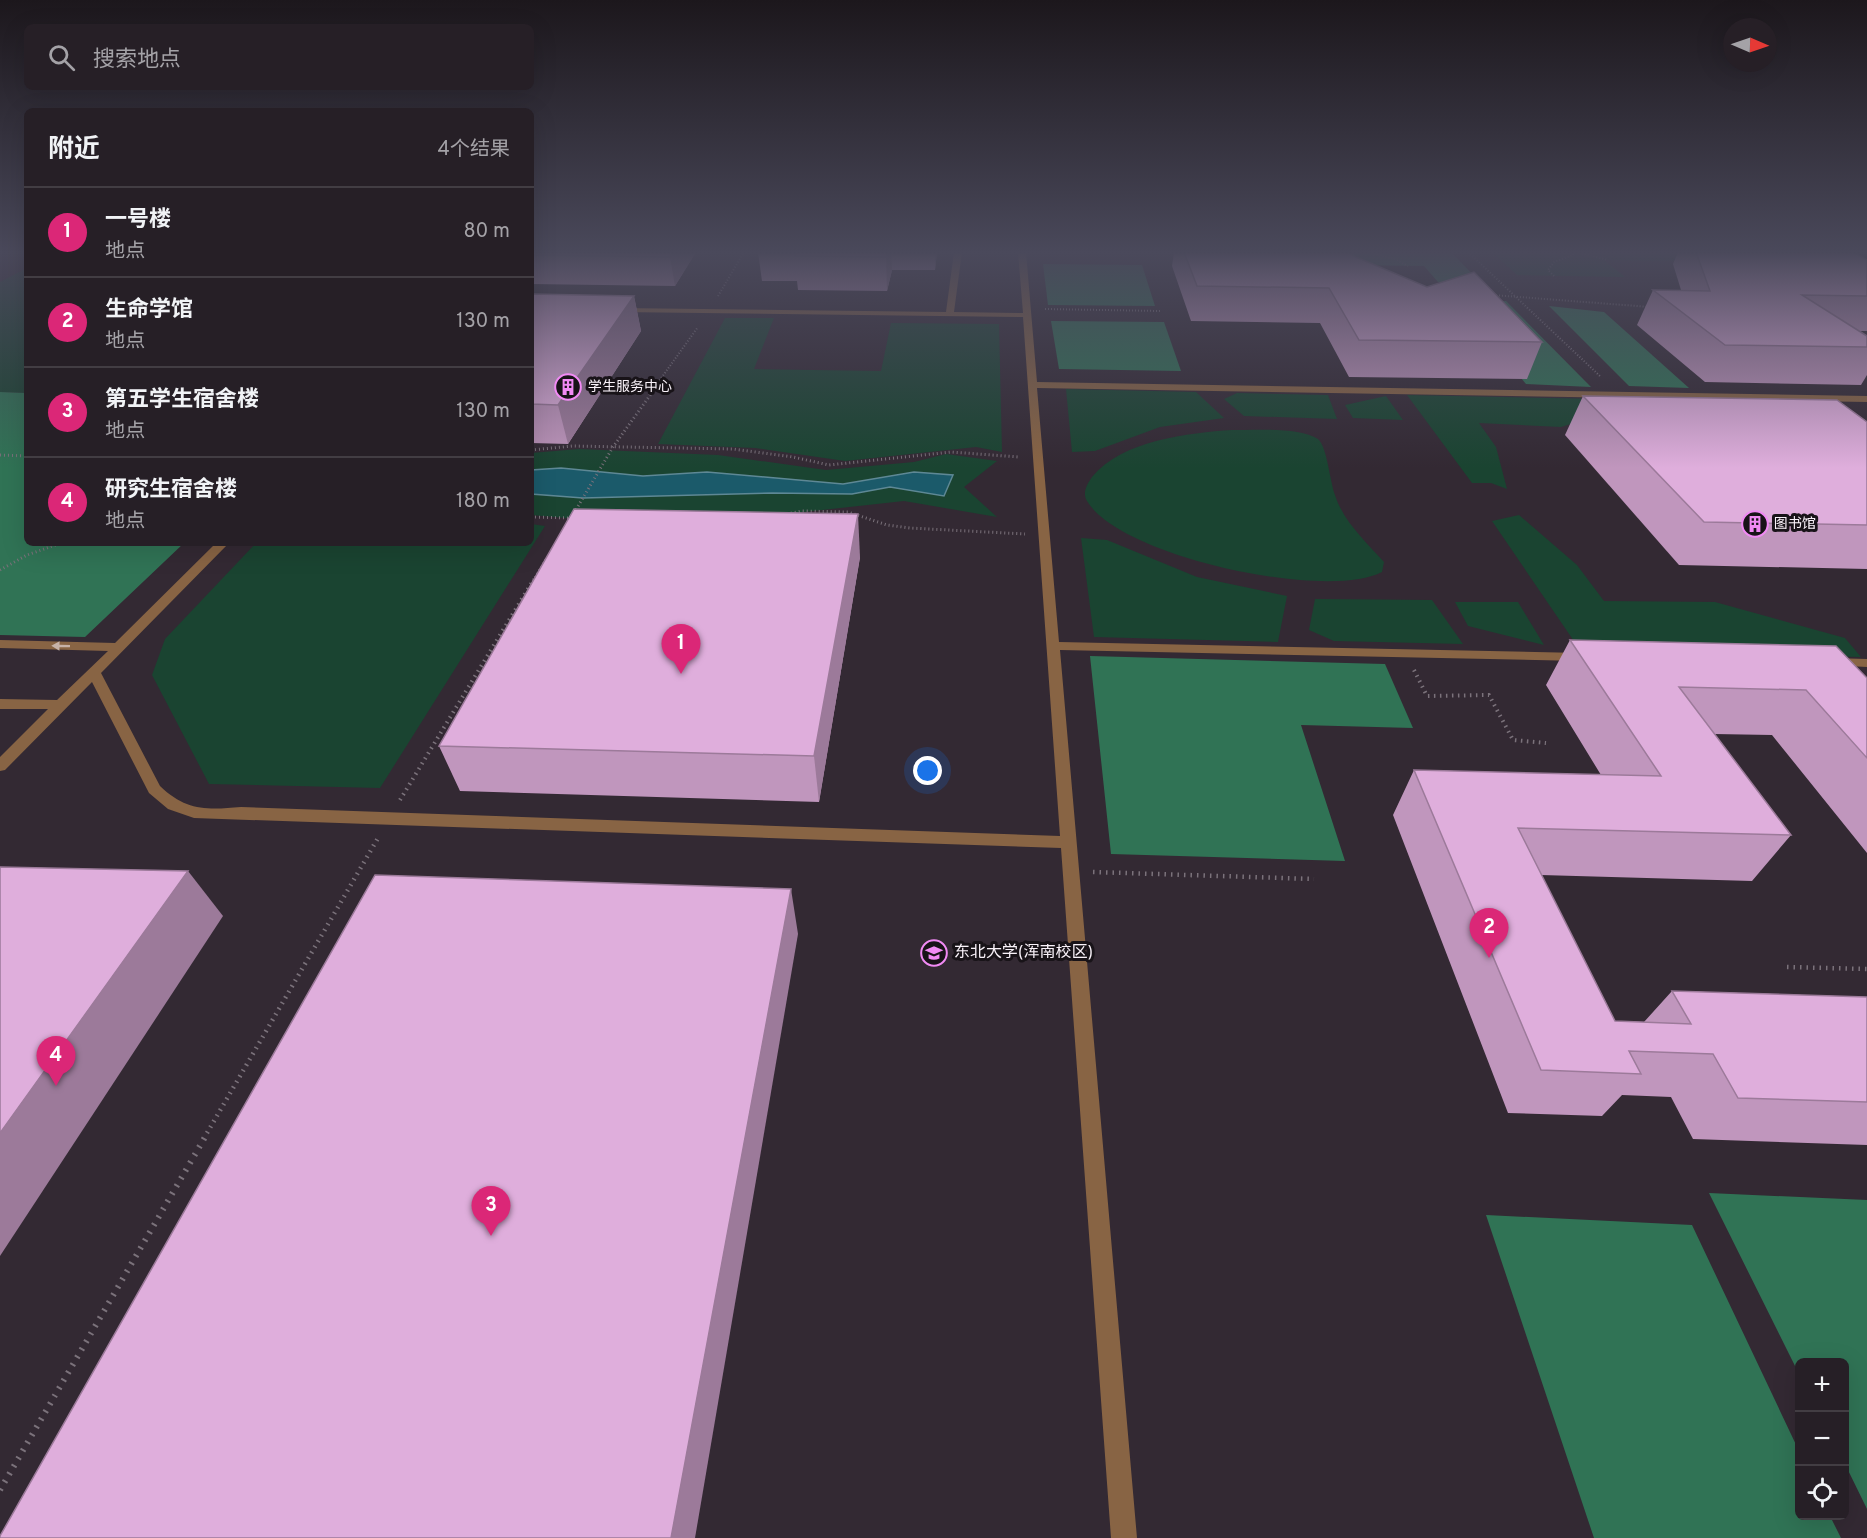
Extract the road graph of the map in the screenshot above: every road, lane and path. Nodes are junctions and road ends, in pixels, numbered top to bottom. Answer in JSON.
{"nodes":[{"id":1,"x":701,"y":324,"type":"edge"},
{"id":2,"x":1027,"y":324,"type":"edge"},
{"id":3,"x":1543,"y":324,"type":"edge"},
{"id":4,"x":1032,"y":385,"type":"junction"},
{"id":5,"x":1619,"y":395,"type":"junction"},
{"id":6,"x":1867,"y":399,"type":"edge"},
{"id":7,"x":613,"y":447,"type":"junction"},
{"id":8,"x":534,"y":450,"type":"edge"},
{"id":9,"x":0,"y":456,"type":"edge"},
{"id":10,"x":24,"y":456,"type":"edge"},
{"id":11,"x":1038,"y":459,"type":"junction"},
{"id":12,"x":783,"y":516,"type":"edge"},
{"id":13,"x":534,"y":517,"type":"edge"},
{"id":14,"x":570,"y":518,"type":"junction"},
{"id":15,"x":582,"y":519,"type":"edge"},
{"id":16,"x":564,"y":528,"type":"edge"},
{"id":17,"x":1044,"y":534,"type":"junction"},
{"id":18,"x":53,"y":546,"type":"edge"},
{"id":19,"x":220,"y":546,"type":"edge"},
{"id":20,"x":552,"y":548,"type":"edge"},
{"id":21,"x":0,"y":570,"type":"edge"},
{"id":22,"x":0,"y":644,"type":"edge"},
{"id":23,"x":1053,"y":646,"type":"junction"},
{"id":24,"x":119,"y":647,"type":"junction"},
{"id":25,"x":1406,"y":653,"type":"junction"},
{"id":26,"x":1595,"y":657,"type":"edge"},
{"id":27,"x":1820,"y":662,"type":"edge"},
{"id":28,"x":1867,"y":663,"type":"edge"},
{"id":29,"x":94,"y":672,"type":"junction"},
{"id":30,"x":0,"y":704,"type":"edge"},
{"id":31,"x":61,"y":705,"type":"junction"},
{"id":32,"x":1546,"y":743,"type":"dead end"},
{"id":33,"x":0,"y":766,"type":"edge"},
{"id":34,"x":389,"y":819,"type":"junction"},
{"id":35,"x":1069,"y":842,"type":"junction"},
{"id":36,"x":1071,"y":872,"type":"junction"},
{"id":37,"x":1314,"y":879,"type":"dead end"},
{"id":38,"x":1787,"y":967,"type":"dead end"},
{"id":39,"x":1867,"y":969,"type":"edge"},
{"id":40,"x":0,"y":1490,"type":"edge"},
{"id":41,"x":1124,"y":1538,"type":"edge"}],
"edges":[{"from":1,"to":7,"type":"path"},
{"from":2,"to":4,"type":"lane"},
{"from":3,"to":5,"type":"path"},
{"from":4,"to":5,"type":"lane"},
{"from":4,"to":11,"type":"lane"},
{"from":5,"to":6,"type":"lane"},
{"from":7,"to":8,"type":"path"},
{"from":7,"to":11,"type":"path"},
{"from":7,"to":14,"type":"path"},
{"from":9,"to":10,"type":"path"},
{"from":11,"to":17,"type":"lane"},
{"from":12,"to":17,"type":"path"},
{"from":13,"to":14,"type":"path"},
{"from":14,"to":15,"type":"path"},
{"from":14,"to":16,"type":"path"},
{"from":17,"to":23,"type":"lane"},
{"from":18,"to":21,"type":"path"},
{"from":19,"to":24,"type":"lane"},
{"from":20,"to":34,"type":"path"},
{"from":24,"to":22,"type":"lane","one_way":true},
{"from":23,"to":25,"type":"lane"},
{"from":23,"to":35,"type":"lane"},
{"from":24,"to":29,"type":"lane"},
{"from":25,"to":26,"type":"lane"},
{"from":25,"to":32,"type":"path"},
{"from":27,"to":28,"type":"lane"},
{"from":29,"to":31,"type":"lane"},
{"from":29,"to":34,"type":"lane"},
{"from":30,"to":31,"type":"lane"},
{"from":31,"to":33,"type":"lane"},
{"from":34,"to":35,"type":"lane"},
{"from":34,"to":40,"type":"path"},
{"from":35,"to":36,"type":"lane"},
{"from":36,"to":37,"type":"path"},
{"from":36,"to":41,"type":"lane"},
{"from":38,"to":39,"type":"path"}]}
